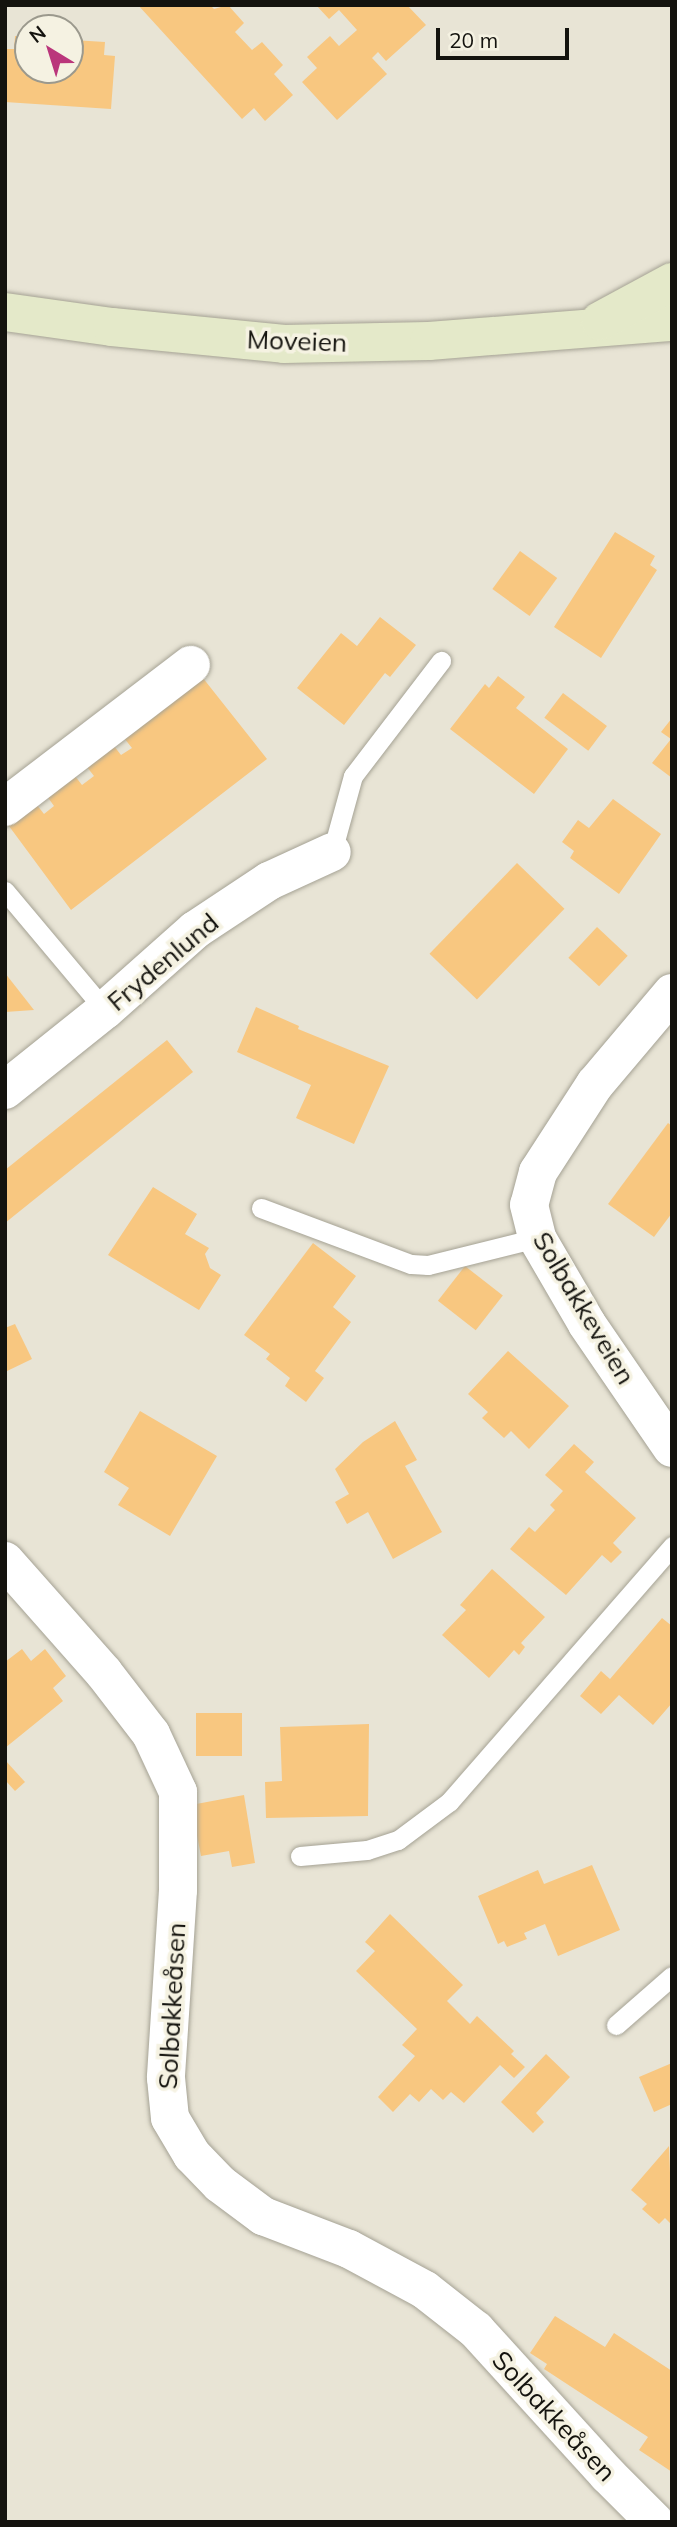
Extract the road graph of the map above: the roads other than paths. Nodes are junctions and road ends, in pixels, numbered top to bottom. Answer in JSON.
{"nodes":[{"id":1,"x":672,"y":282,"type":"edge"},
{"id":2,"x":5,"y":312,"type":"edge"},
{"id":3,"x":672,"y":322,"type":"edge"},
{"id":4,"x":589,"y":327,"type":"junction"},
{"id":5,"x":441,"y":661,"type":"dead end"},
{"id":6,"x":191,"y":665,"type":"dead end"},
{"id":7,"x":5,"y":807,"type":"edge"},
{"id":8,"x":332,"y":852,"type":"joint"},
{"id":9,"x":5,"y":891,"type":"edge"},
{"id":10,"x":672,"y":993,"type":"edge"},
{"id":11,"x":105,"y":1010,"type":"junction"},
{"id":12,"x":5,"y":1090,"type":"edge"},
{"id":13,"x":261,"y":1208,"type":"dead end"},
{"id":14,"x":537,"y":1238,"type":"junction"},
{"id":15,"x":672,"y":1448,"type":"edge"},
{"id":16,"x":672,"y":1546,"type":"edge"},
{"id":17,"x":5,"y":1561,"type":"edge"},
{"id":18,"x":300,"y":1856,"type":"dead end"},
{"id":19,"x":672,"y":1976,"type":"edge"},
{"id":20,"x":616,"y":2025,"type":"dead end"},
{"id":21,"x":656,"y":2522,"type":"edge"}],
"edges":[{"from":1,"to":4,"type":"street","name":"Moveien"},
{"from":2,"to":4,"type":"street","name":"Moveien"},
{"from":3,"to":4,"type":"street","name":"Moveien"},
{"from":5,"to":8,"type":"lane"},
{"from":6,"to":7,"type":"street"},
{"from":8,"to":11,"type":"street","name":"Frydenlund"},
{"from":9,"to":11,"type":"lane"},
{"from":10,"to":14,"type":"street","name":"Solbakkeveien"},
{"from":11,"to":12,"type":"street","name":"Frydenlund"},
{"from":13,"to":14,"type":"lane"},
{"from":14,"to":15,"type":"street","name":"Solbakkeveien"},
{"from":16,"to":18,"type":"lane"},
{"from":17,"to":21,"type":"street","name":"Solbakkeåsen"},
{"from":19,"to":20,"type":"lane"}]}
